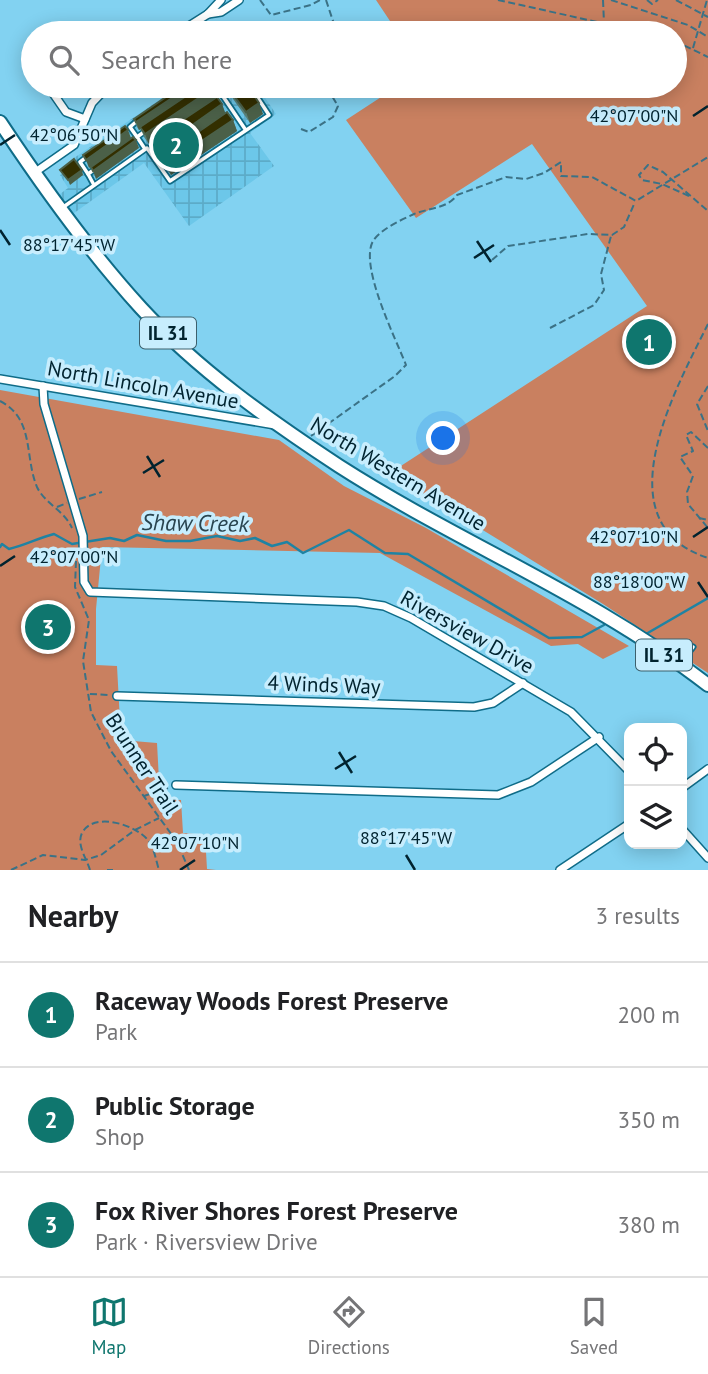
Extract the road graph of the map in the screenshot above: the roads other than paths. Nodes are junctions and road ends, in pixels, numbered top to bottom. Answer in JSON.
{"nodes":[{"id":1,"x":221,"y":0,"type":"edge"},
{"id":2,"x":239,"y":0,"type":"edge"},
{"id":3,"x":208,"y":14,"type":"junction"},
{"id":4,"x":197,"y":21,"type":"edge"},
{"id":5,"x":56,"y":98,"type":"edge"},
{"id":6,"x":97,"y":98,"type":"edge"},
{"id":7,"x":258,"y":98,"type":"edge"},
{"id":8,"x":225,"y":99,"type":"joint"},
{"id":9,"x":214,"y":106,"type":"edge"},
{"id":10,"x":235,"y":114,"type":"junction"},
{"id":11,"x":85,"y":118,"type":"junction"},
{"id":12,"x":139,"y":120,"type":"edge"},
{"id":13,"x":224,"y":121,"type":"edge"},
{"id":14,"x":0,"y":122,"type":"edge"},
{"id":15,"x":130,"y":127,"type":"junction"},
{"id":16,"x":148,"y":129,"type":"edge"},
{"id":17,"x":245,"y":129,"type":"junction"},
{"id":18,"x":120,"y":134,"type":"edge"},
{"id":19,"x":137,"y":137,"type":"junction"},
{"id":20,"x":160,"y":144,"type":"edge"},
{"id":21,"x":128,"y":145,"type":"edge"},
{"id":22,"x":147,"y":150,"type":"junction"},
{"id":23,"x":90,"y":155,"type":"edge"},
{"id":24,"x":171,"y":159,"type":"edge"},
{"id":25,"x":98,"y":167,"type":"edge"},
{"id":26,"x":160,"y":167,"type":"junction"},
{"id":27,"x":34,"y":173,"type":"junction"},
{"id":28,"x":88,"y":174,"type":"junction"},
{"id":29,"x":94,"y":185,"type":"junction"},
{"id":30,"x":61,"y":209,"type":"junction"},
{"id":31,"x":0,"y":379,"type":"edge"},
{"id":32,"x":43,"y":386,"type":"junction"},
{"id":33,"x":281,"y":426,"type":"junction"},
{"id":34,"x":693,"y":647,"type":"dead end"},
{"id":35,"x":680,"y":665,"type":"junction"},
{"id":36,"x":523,"y":683,"type":"junction"},
{"id":37,"x":708,"y":685,"type":"edge"},
{"id":38,"x":117,"y":696,"type":"road end"},
{"id":39,"x":599,"y":737,"type":"junction"},
{"id":40,"x":624,"y":765,"type":"edge"},
{"id":41,"x":708,"y":769,"type":"edge"},
{"id":42,"x":176,"y":785,"type":"road end"},
{"id":43,"x":685,"y":786,"type":"edge"},
{"id":44,"x":624,"y":827,"type":"edge"},
{"id":45,"x":687,"y":835,"type":"edge"},
{"id":46,"x":708,"y":858,"type":"edge"},
{"id":47,"x":560,"y":870,"type":"edge"}],
"edges":[{"from":1,"to":3,"type":"street"},
{"from":2,"to":3,"type":"street"},
{"from":3,"to":4,"type":"street"},
{"from":5,"to":11,"type":"street"},
{"from":6,"to":11,"type":"street"},
{"from":7,"to":17,"type":"lane"},
{"from":8,"to":9,"type":"lane"},
{"from":8,"to":10,"type":"lane"},
{"from":10,"to":13,"type":"lane"},
{"from":10,"to":17,"type":"lane"},
{"from":11,"to":27,"type":"street"},
{"from":12,"to":15,"type":"lane"},
{"from":14,"to":27,"type":"main road","name":"North Western Avenue","number":"IL 31"},
{"from":15,"to":18,"type":"lane"},
{"from":15,"to":19,"type":"lane"},
{"from":16,"to":19,"type":"lane"},
{"from":17,"to":26,"type":"lane"},
{"from":19,"to":21,"type":"lane"},
{"from":19,"to":22,"type":"lane"},
{"from":20,"to":22,"type":"lane"},
{"from":22,"to":26,"type":"lane"},
{"from":22,"to":29,"type":"lane"},
{"from":23,"to":28,"type":"lane"},
{"from":24,"to":26,"type":"lane"},
{"from":25,"to":28,"type":"lane"},
{"from":27,"to":30,"type":"main road","name":"North Western Avenue","number":"IL 31"},
{"from":28,"to":29,"type":"lane"},
{"from":29,"to":30,"type":"lane"},
{"from":30,"to":33,"type":"main road","name":"North Western Avenue","number":"IL 31"},
{"from":31,"to":32,"type":"street","name":"North Lincoln Avenue"},
{"from":32,"to":33,"type":"street","name":"North Lincoln Avenue"},
{"from":32,"to":36,"type":"street","name":"Riversview Drive"},
{"from":33,"to":35,"type":"main road","name":"North Western Avenue","number":"IL 31"},
{"from":34,"to":35,"type":"lane"},
{"from":35,"to":37,"type":"main road","name":"North Western Avenue","number":"IL 31"},
{"from":36,"to":38,"type":"street","name":"4 Winds Way"},
{"from":36,"to":39,"type":"street","name":"Riversview Drive"},
{"from":39,"to":40,"type":"street","name":"Riversview Drive"},
{"from":39,"to":42,"type":"street"},
{"from":41,"to":43,"type":"street"},
{"from":44,"to":47,"type":"street"},
{"from":45,"to":46,"type":"street"}]}
